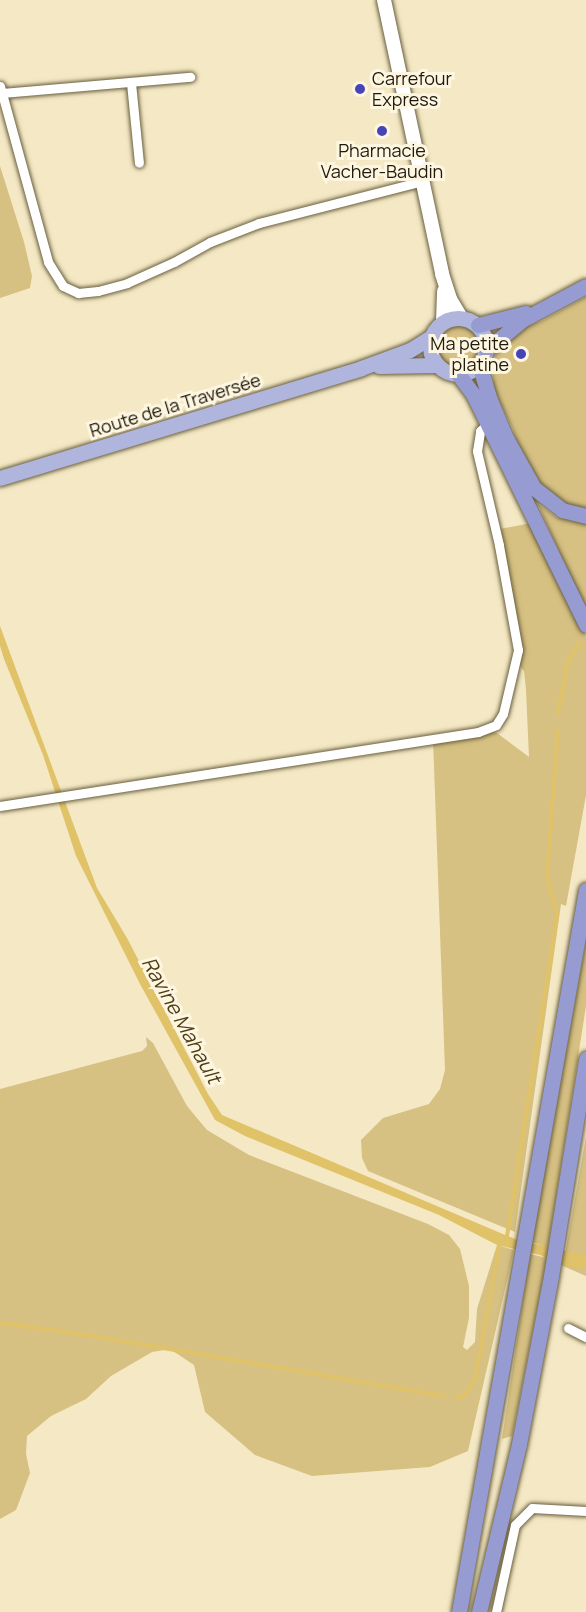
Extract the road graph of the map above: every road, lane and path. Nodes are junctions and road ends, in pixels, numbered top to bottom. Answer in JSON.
{"nodes":[{"id":1,"x":384,"y":0,"type":"edge"},
{"id":2,"x":190,"y":77,"type":"dead end"},
{"id":3,"x":131,"y":83,"type":"junction"},
{"id":4,"x":1,"y":89,"type":"edge"},
{"id":5,"x":139,"y":163,"type":"dead end"},
{"id":6,"x":423,"y":181,"type":"junction"},
{"id":7,"x":442,"y":274,"type":"junction"},
{"id":8,"x":586,"y":286,"type":"edge"},
{"id":9,"x":542,"y":308,"type":"junction"},
{"id":10,"x":461,"y":317,"type":"junction"},
{"id":11,"x":443,"y":322,"type":"junction"},
{"id":12,"x":478,"y":326,"type":"junction"},
{"id":13,"x":431,"y":337,"type":"junction"},
{"id":14,"x":484,"y":355,"type":"junction"},
{"id":15,"x":437,"y":365,"type":"junction"},
{"id":16,"x":361,"y":368,"type":"junction"},
{"id":17,"x":458,"y":374,"type":"junction"},
{"id":18,"x":487,"y":424,"type":"junction"},
{"id":19,"x":0,"y":478,"type":"edge"},
{"id":20,"x":586,"y":516,"type":"edge"},
{"id":21,"x":586,"y":625,"type":"edge"},
{"id":22,"x":0,"y":806,"type":"edge"},
{"id":23,"x":586,"y":890,"type":"edge"},
{"id":24,"x":586,"y":1059,"type":"edge"},
{"id":25,"x":568,"y":1328,"type":"dead end"},
{"id":26,"x":586,"y":1337,"type":"edge"},
{"id":27,"x":586,"y":1511,"type":"edge"},
{"id":28,"x":459,"y":1612,"type":"edge"},
{"id":29,"x":479,"y":1612,"type":"edge"},
{"id":30,"x":496,"y":1612,"type":"edge"}],
"edges":[{"from":1,"to":6,"type":"main road"},
{"from":2,"to":3,"type":"street"},
{"from":3,"to":4,"type":"street"},
{"from":3,"to":5,"type":"street"},
{"from":4,"to":6,"type":"street"},
{"from":6,"to":7,"type":"main road"},
{"from":7,"to":10,"type":"main road"},
{"from":7,"to":11,"type":"main road"},
{"from":8,"to":9,"type":"highway"},
{"from":9,"to":12,"type":"highway"},
{"from":9,"to":14,"type":"highway"},
{"from":10,"to":11,"type":"main road"},
{"from":10,"to":12,"type":"main road"},
{"from":11,"to":13,"type":"main road"},
{"from":12,"to":14,"type":"main road"},
{"from":13,"to":15,"type":"main road"},
{"from":13,"to":16,"type":"main road","name":"Route de la Traversée"},
{"from":14,"to":17,"type":"main road"},
{"from":14,"to":20,"type":"highway"},
{"from":15,"to":16,"type":"main road","name":"Route de la Traversée"},
{"from":15,"to":17,"type":"main road"},
{"from":16,"to":19,"type":"main road","name":"Route de la Traversée"},
{"from":17,"to":18,"type":"highway"},
{"from":18,"to":21,"type":"highway"},
{"from":18,"to":22,"type":"street"},
{"from":23,"to":28,"type":"highway"},
{"from":24,"to":29,"type":"highway"},
{"from":25,"to":26,"type":"street"},
{"from":27,"to":30,"type":"street"}]}
